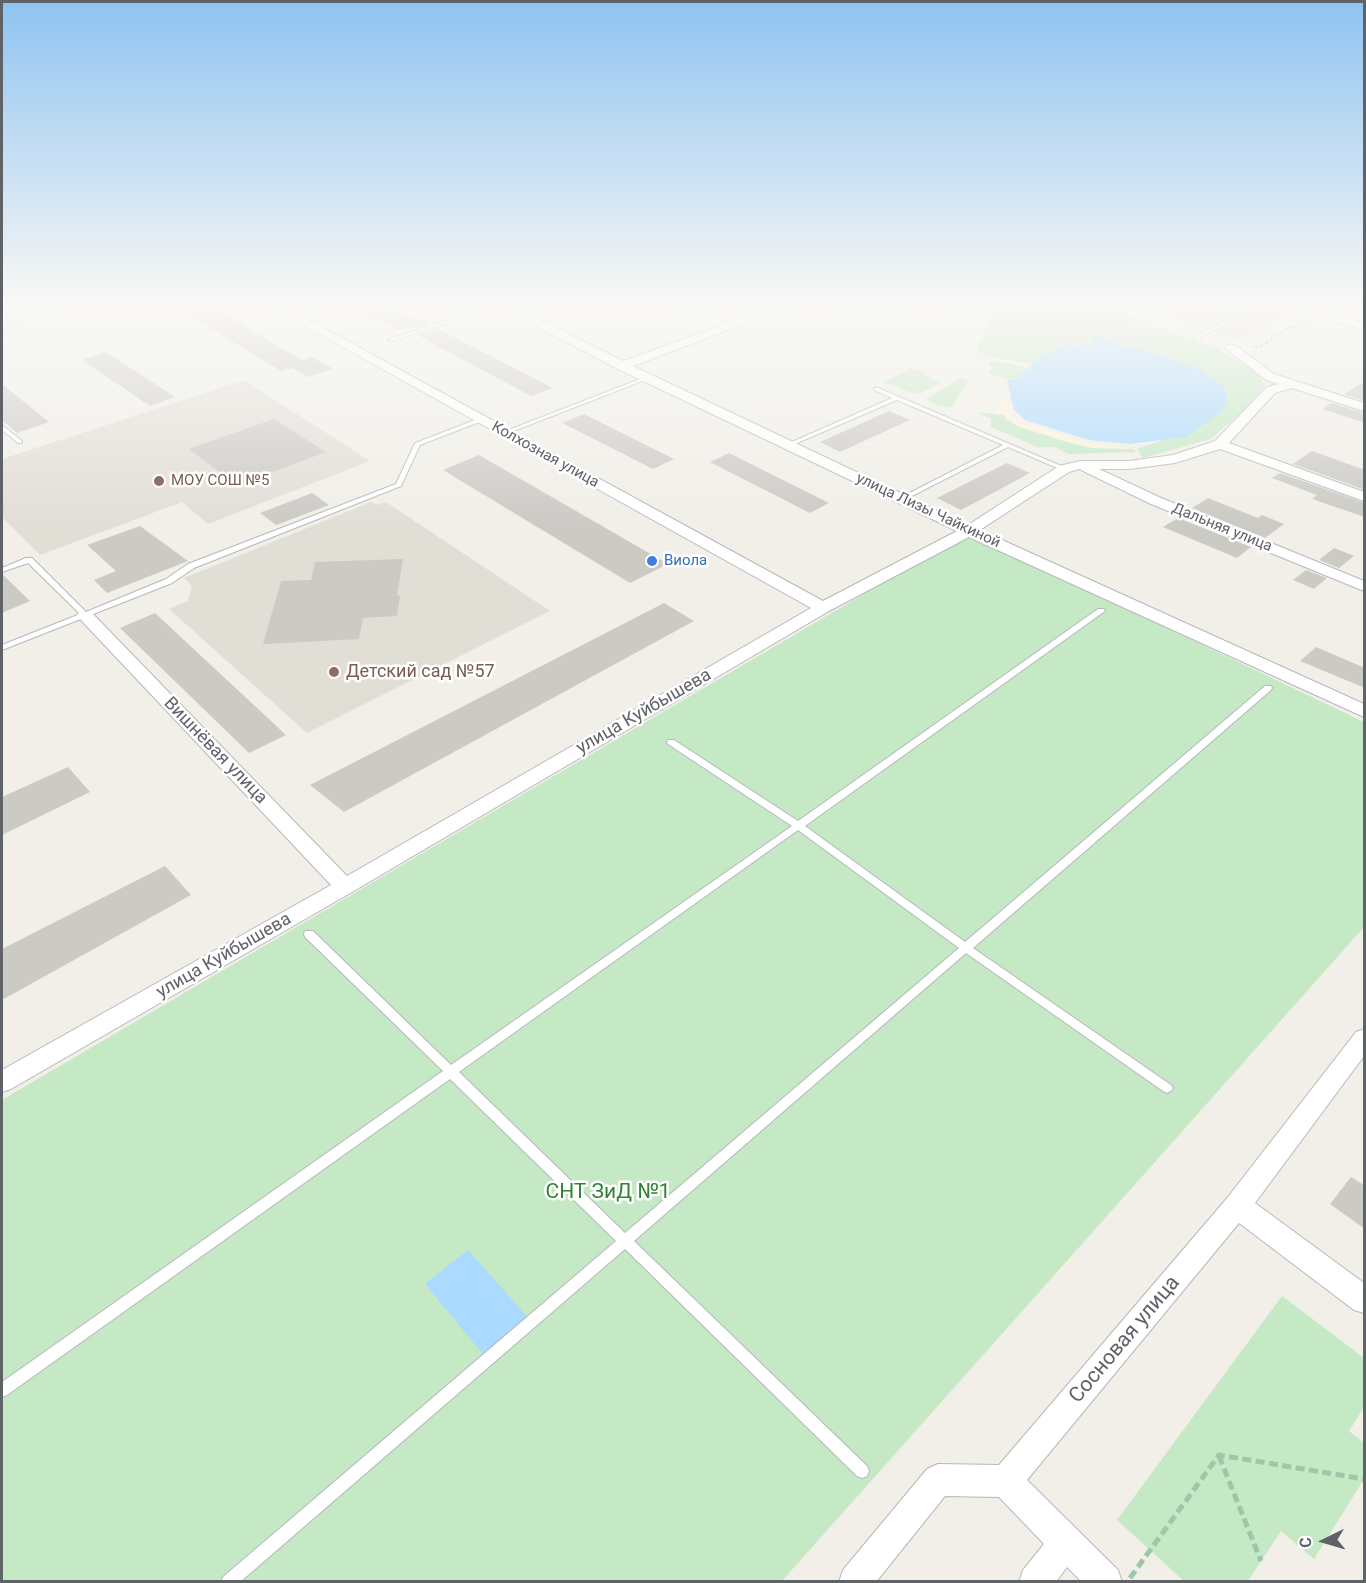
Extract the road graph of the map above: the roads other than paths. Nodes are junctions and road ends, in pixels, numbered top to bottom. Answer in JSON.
{"nodes":[{"id":1,"x":400,"y":376,"type":"edge"},
{"id":2,"x":643,"y":376,"type":"edge"},
{"id":3,"x":1263,"y":376,"type":"edge"},
{"id":4,"x":647,"y":378,"type":"junction"},
{"id":5,"x":1271,"y":383,"type":"junction"},
{"id":6,"x":876,"y":389,"type":"dead end"},
{"id":7,"x":896,"y":398,"type":"junction"},
{"id":8,"x":1365,"y":407,"type":"edge"},
{"id":9,"x":480,"y":420,"type":"junction"},
{"id":10,"x":2,"y":427,"type":"edge"},
{"id":11,"x":504,"y":433,"type":"junction"},
{"id":12,"x":20,"y":442,"type":"dead end"},
{"id":13,"x":1220,"y":444,"type":"junction"},
{"id":14,"x":788,"y":445,"type":"junction"},
{"id":15,"x":1008,"y":445,"type":"junction"},
{"id":16,"x":1080,"y":465,"type":"junction"},
{"id":17,"x":1064,"y":469,"type":"junction"},
{"id":18,"x":1365,"y":497,"type":"edge"},
{"id":19,"x":902,"y":499,"type":"junction"},
{"id":20,"x":969,"y":531,"type":"junction"},
{"id":21,"x":2,"y":570,"type":"edge"},
{"id":22,"x":1365,"y":586,"type":"edge"},
{"id":23,"x":823,"y":608,"type":"junction"},
{"id":24,"x":1101,"y":611,"type":"dead end"},
{"id":25,"x":85,"y":615,"type":"junction"},
{"id":26,"x":2,"y":648,"type":"edge"},
{"id":27,"x":1268,"y":688,"type":"dead end"},
{"id":28,"x":1365,"y":711,"type":"edge"},
{"id":29,"x":671,"y":742,"type":"dead end"},
{"id":30,"x":799,"y":826,"type":"junction"},
{"id":31,"x":345,"y":887,"type":"junction"},
{"id":32,"x":309,"y":934,"type":"dead end"},
{"id":33,"x":966,"y":948,"type":"junction"},
{"id":34,"x":1365,"y":1039,"type":"edge"},
{"id":35,"x":451,"y":1072,"type":"junction"},
{"id":36,"x":2,"y":1082,"type":"edge"},
{"id":37,"x":1167,"y":1088,"type":"dead end"},
{"id":38,"x":1237,"y":1206,"type":"junction"},
{"id":39,"x":625,"y":1240,"type":"junction"},
{"id":40,"x":1365,"y":1300,"type":"edge"},
{"id":41,"x":2,"y":1390,"type":"edge"},
{"id":42,"x":862,"y":1471,"type":"dead end"},
{"id":43,"x":1006,"y":1481,"type":"junction"},
{"id":44,"x":1065,"y":1543,"type":"junction"},
{"id":45,"x":228,"y":1581,"type":"edge"},
{"id":46,"x":855,"y":1581,"type":"edge"},
{"id":47,"x":1035,"y":1581,"type":"edge"},
{"id":48,"x":1106,"y":1581,"type":"edge"}],
"edges":[{"from":1,"to":9,"type":"street","name":"Колхозная улица"},
{"from":2,"to":4,"type":"street","name":"улица Лизы Чайкиной"},
{"from":3,"to":5,"type":"street"},
{"from":4,"to":11,"type":"lane"},
{"from":4,"to":14,"type":"street","name":"улица Лизы Чайкиной"},
{"from":5,"to":8,"type":"street","name":"улица Куйбышева"},
{"from":5,"to":13,"type":"street","name":"улица Куйбышева"},
{"from":6,"to":7,"type":"lane"},
{"from":7,"to":14,"type":"lane"},
{"from":7,"to":15,"type":"lane"},
{"from":9,"to":11,"type":"street","name":"Колхозная улица"},
{"from":9,"to":25,"type":"lane"},
{"from":10,"to":12,"type":"lane"},
{"from":11,"to":23,"type":"street","name":"Колхозная улица"},
{"from":13,"to":16,"type":"street","name":"улица Куйбышева"},
{"from":13,"to":18,"type":"street"},
{"from":14,"to":19,"type":"street","name":"улица Лизы Чайкиной"},
{"from":15,"to":17,"type":"lane"},
{"from":15,"to":19,"type":"lane"},
{"from":16,"to":17,"type":"street","name":"улица Куйбышева"},
{"from":16,"to":22,"type":"street","name":"Дальняя улица"},
{"from":17,"to":20,"type":"street","name":"улица Куйбышева"},
{"from":19,"to":20,"type":"street","name":"улица Лизы Чайкиной"},
{"from":20,"to":23,"type":"street","name":"улица Куйбышева"},
{"from":20,"to":28,"type":"street","name":"улица Лизы Чайкиной"},
{"from":21,"to":25,"type":"lane"},
{"from":23,"to":31,"type":"street","name":"улица Куйбышева"},
{"from":24,"to":30,"type":"lane"},
{"from":25,"to":26,"type":"lane"},
{"from":25,"to":31,"type":"street","name":"Вишнёвая улица"},
{"from":27,"to":33,"type":"lane"},
{"from":29,"to":30,"type":"lane"},
{"from":30,"to":33,"type":"lane"},
{"from":30,"to":35,"type":"lane"},
{"from":31,"to":36,"type":"street","name":"улица Куйбышева"},
{"from":32,"to":35,"type":"lane"},
{"from":33,"to":37,"type":"lane"},
{"from":33,"to":39,"type":"lane"},
{"from":34,"to":38,"type":"street","name":"Сосновая улица"},
{"from":35,"to":39,"type":"lane"},
{"from":35,"to":41,"type":"lane"},
{"from":38,"to":40,"type":"street"},
{"from":38,"to":43,"type":"street","name":"Сосновая улица"},
{"from":39,"to":42,"type":"lane"},
{"from":39,"to":45,"type":"lane"},
{"from":43,"to":44,"type":"street"},
{"from":43,"to":46,"type":"street"},
{"from":44,"to":47,"type":"street"},
{"from":44,"to":48,"type":"street"}]}
